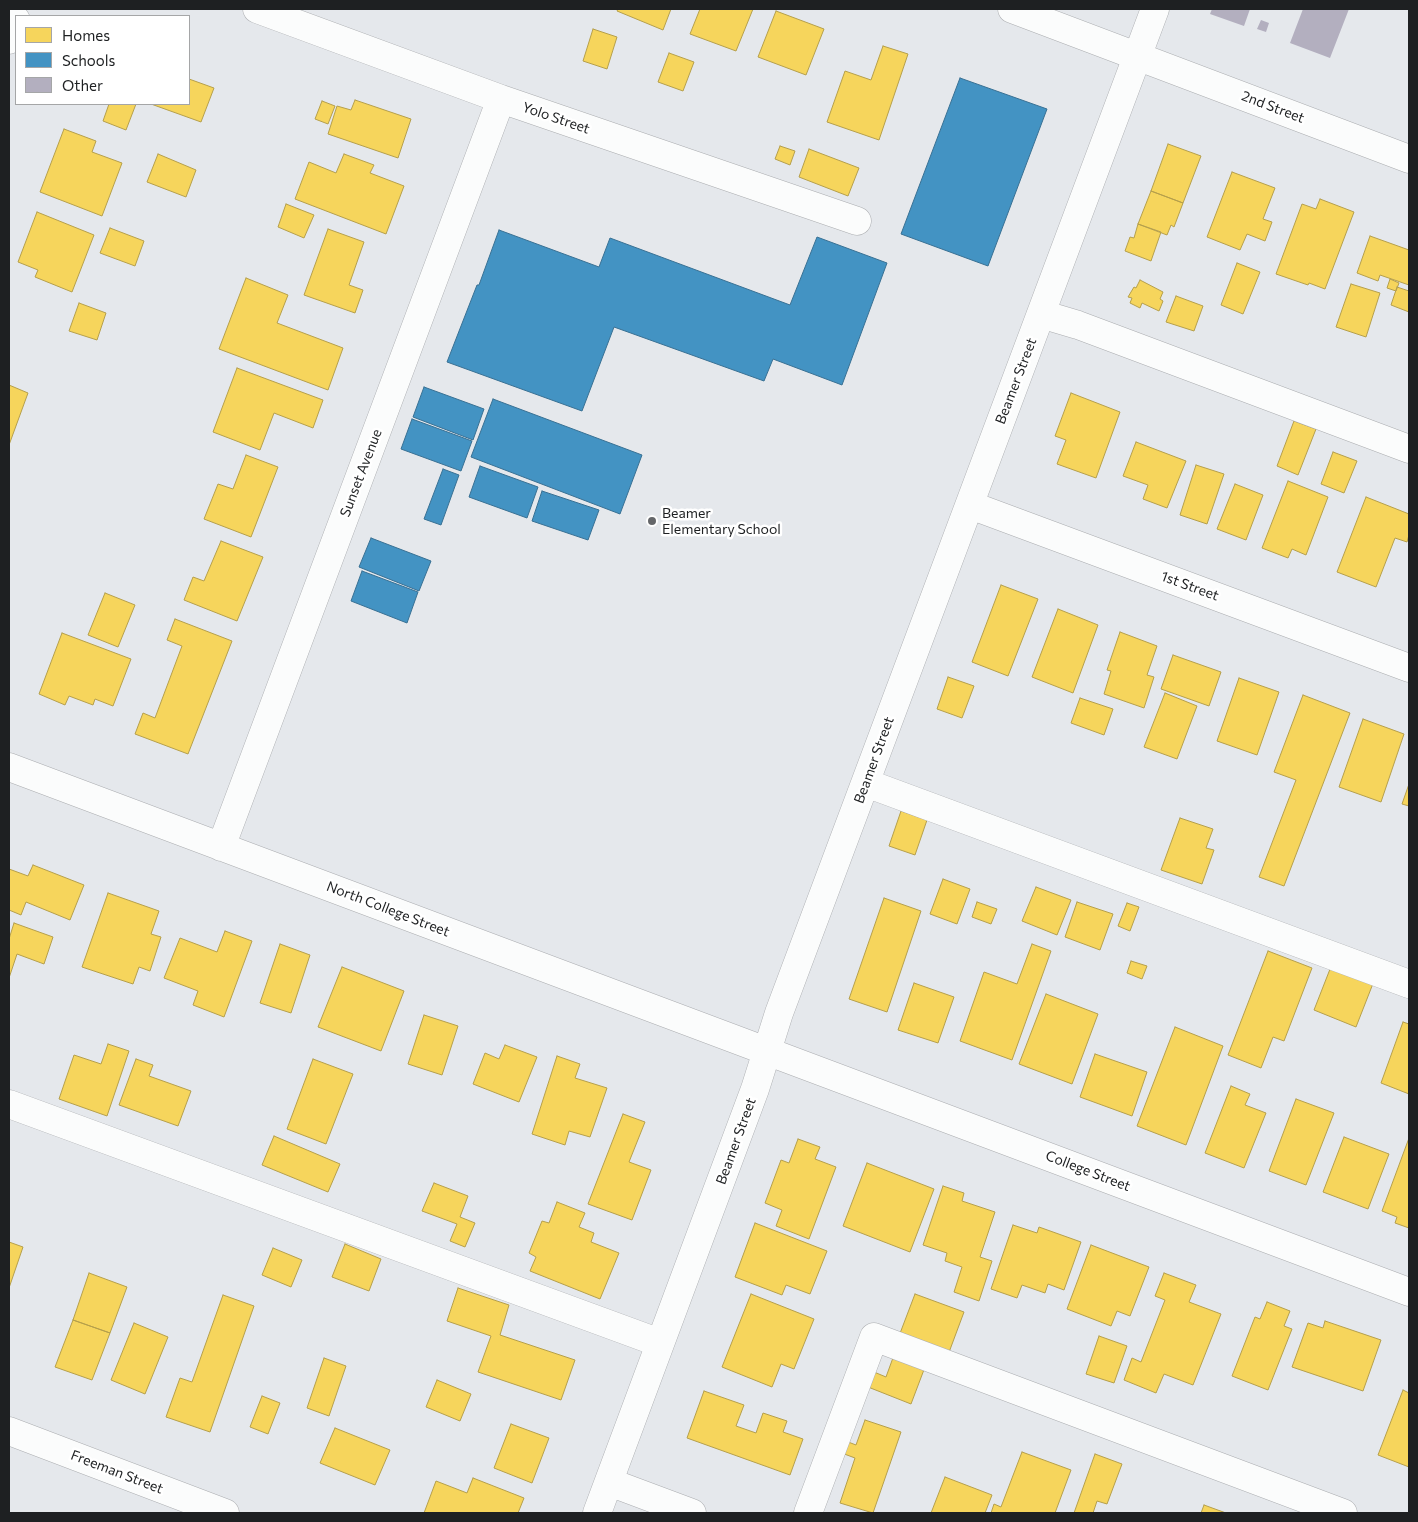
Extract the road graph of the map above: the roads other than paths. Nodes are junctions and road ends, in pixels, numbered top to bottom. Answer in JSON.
{"nodes":[{"id":1,"x":257,"y":9,"type":"edge"},
{"id":2,"x":1012,"y":9,"type":"edge"},
{"id":3,"x":1155,"y":9,"type":"edge"},
{"id":4,"x":15,"y":23,"type":"edge"},
{"id":5,"x":9,"y":40,"type":"edge"},
{"id":6,"x":1137,"y":56,"type":"junction"},
{"id":7,"x":501,"y":99,"type":"junction"},
{"id":8,"x":1409,"y":159,"type":"edge"},
{"id":9,"x":857,"y":221,"type":"dead end"},
{"id":10,"x":1041,"y":314,"type":"junction"},
{"id":11,"x":1409,"y":449,"type":"edge"},
{"id":12,"x":970,"y":504,"type":"junction"},
{"id":13,"x":1409,"y":668,"type":"edge"},
{"id":14,"x":9,"y":767,"type":"edge"},
{"id":15,"x":866,"y":782,"type":"junction"},
{"id":16,"x":221,"y":847,"type":"junction"},
{"id":17,"x":1409,"y":984,"type":"edge"},
{"id":18,"x":767,"y":1051,"type":"junction"},
{"id":19,"x":9,"y":1104,"type":"edge"},
{"id":20,"x":1409,"y":1292,"type":"edge"},
{"id":21,"x":660,"y":1343,"type":"junction"},
{"id":22,"x":9,"y":1431,"type":"edge"},
{"id":23,"x":609,"y":1482,"type":"junction"},
{"id":24,"x":225,"y":1513,"type":"edge"},
{"id":25,"x":597,"y":1513,"type":"edge"},
{"id":26,"x":692,"y":1513,"type":"edge"},
{"id":27,"x":808,"y":1513,"type":"edge"},
{"id":28,"x":1343,"y":1513,"type":"edge"}],
"edges":[{"from":1,"to":7,"type":"street","name":"Yolo Street"},
{"from":2,"to":6,"type":"street","name":"2nd Street"},
{"from":3,"to":6,"type":"street","name":"Beamer Street"},
{"from":4,"to":5,"type":"street"},
{"from":6,"to":8,"type":"street","name":"2nd Street"},
{"from":6,"to":10,"type":"street","name":"Beamer Street"},
{"from":7,"to":9,"type":"street","name":"Yolo Street"},
{"from":7,"to":16,"type":"street","name":"Sunset Avenue"},
{"from":10,"to":11,"type":"street"},
{"from":10,"to":12,"type":"street","name":"Beamer Street"},
{"from":12,"to":13,"type":"street","name":"1st Street"},
{"from":12,"to":15,"type":"street","name":"Beamer Street"},
{"from":14,"to":16,"type":"street","name":"North College Street"},
{"from":15,"to":17,"type":"street"},
{"from":15,"to":18,"type":"street","name":"Beamer Street"},
{"from":16,"to":18,"type":"street","name":"North College Street"},
{"from":18,"to":20,"type":"street","name":"College Street"},
{"from":18,"to":21,"type":"street","name":"Beamer Street"},
{"from":19,"to":21,"type":"street"},
{"from":21,"to":23,"type":"street","name":"Beamer Street"},
{"from":22,"to":24,"type":"street","name":"Freeman Street"},
{"from":23,"to":25,"type":"street","name":"Beamer Street"},
{"from":23,"to":26,"type":"street"},
{"from":27,"to":28,"type":"street"}]}
